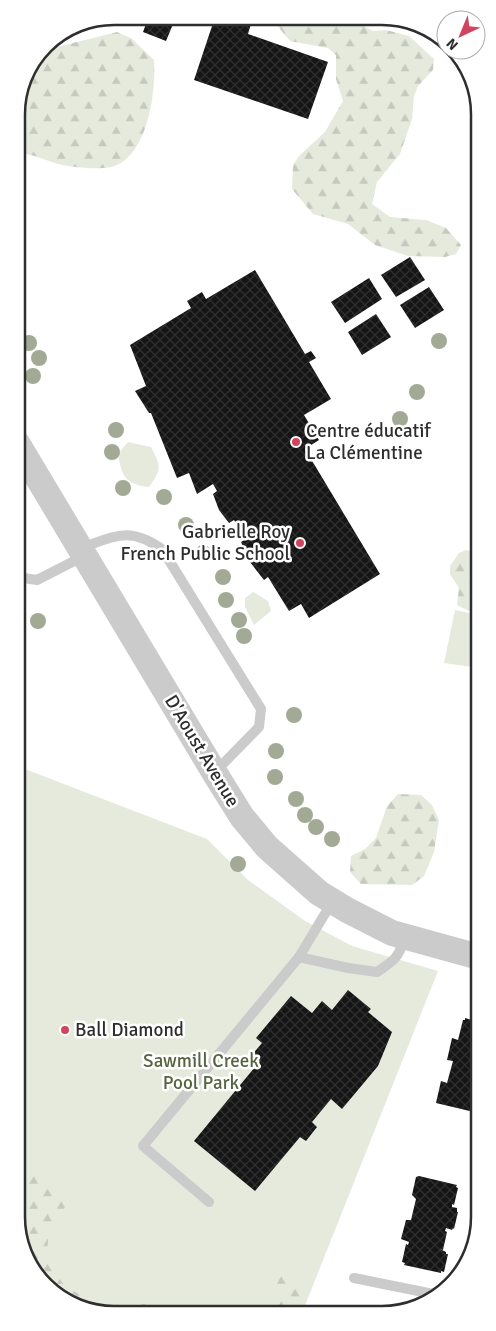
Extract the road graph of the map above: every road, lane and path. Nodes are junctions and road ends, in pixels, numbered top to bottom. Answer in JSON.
{"nodes":[{"id":1,"x":25,"y":456,"type":"edge"},
{"id":2,"x":82,"y":552,"type":"junction"},
{"id":3,"x":25,"y":578,"type":"edge"},
{"id":4,"x":214,"y":772,"type":"junction"},
{"id":5,"x":333,"y":901,"type":"junction"},
{"id":6,"x":406,"y":937,"type":"junction"},
{"id":7,"x":471,"y":954,"type":"edge"},
{"id":8,"x":299,"y":957,"type":"junction"},
{"id":9,"x":209,"y":1202,"type":"dead end"},
{"id":10,"x":354,"y":1278,"type":"dead end"},
{"id":11,"x":428,"y":1293,"type":"edge"}],
"edges":[{"from":1,"to":2,"type":"street","name":"D'Aoust Avenue"},
{"from":2,"to":3,"type":"lane"},
{"from":2,"to":4,"type":"street","name":"D'Aoust Avenue"},
{"from":2,"to":4,"type":"lane"},
{"from":4,"to":5,"type":"street","name":"D'Aoust Avenue"},
{"from":5,"to":6,"type":"street","name":"D'Aoust Avenue"},
{"from":5,"to":8,"type":"lane"},
{"from":6,"to":7,"type":"street","name":"D'Aoust Avenue"},
{"from":6,"to":8,"type":"lane"},
{"from":8,"to":9,"type":"lane"},
{"from":10,"to":11,"type":"lane"}]}
